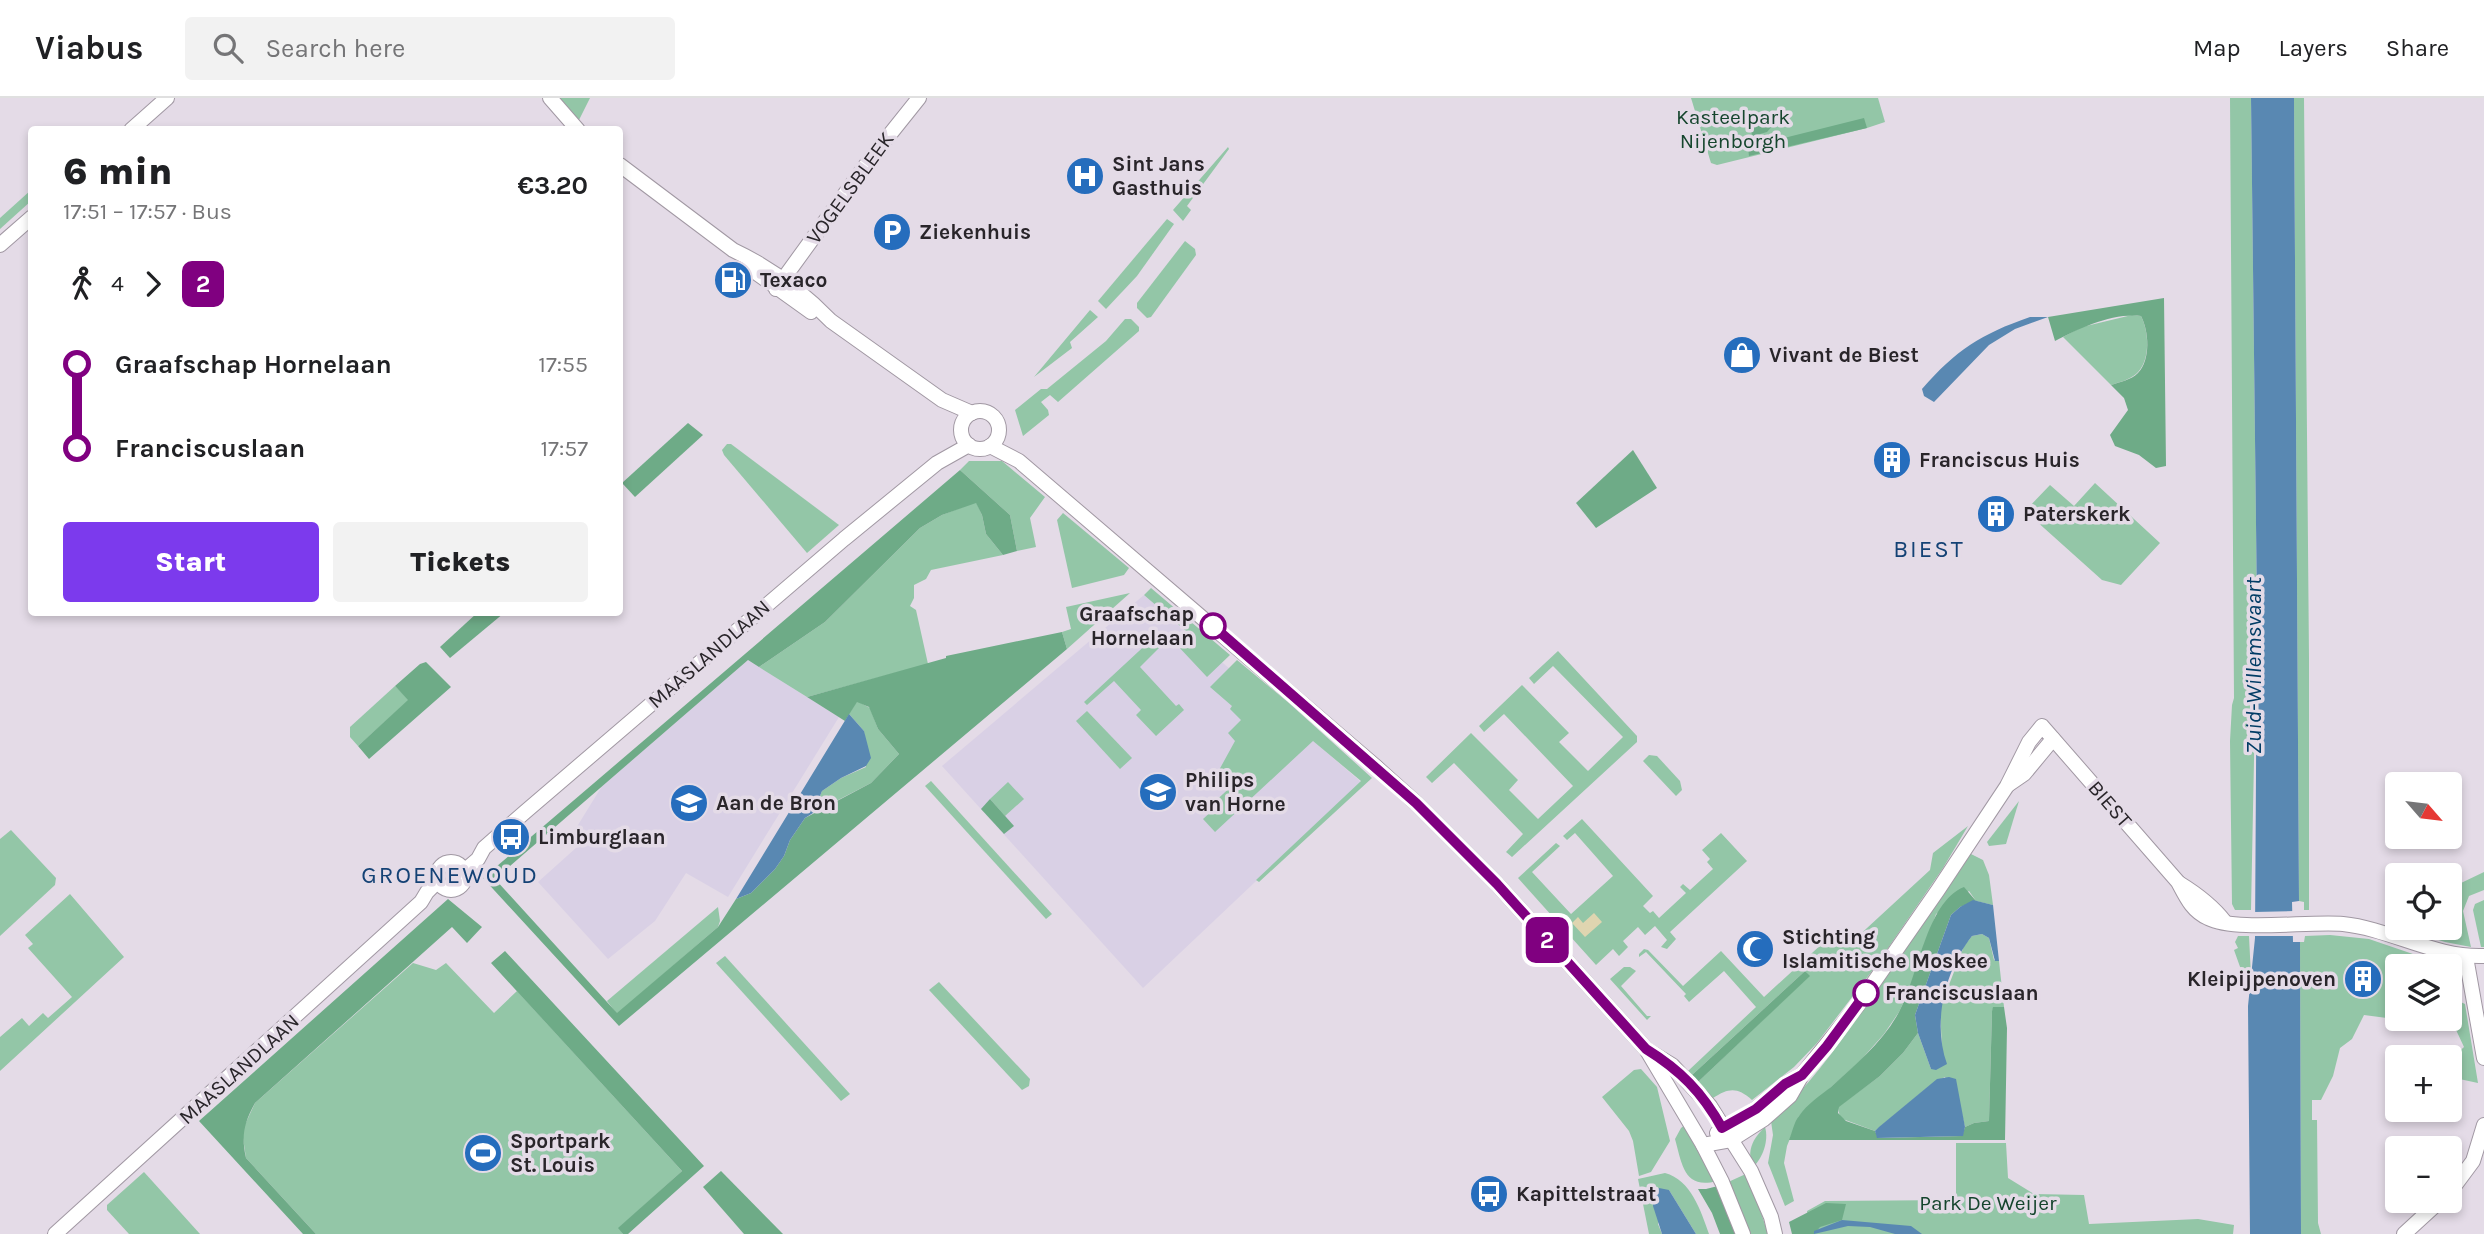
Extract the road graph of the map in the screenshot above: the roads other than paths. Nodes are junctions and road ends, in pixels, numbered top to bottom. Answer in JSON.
{"nodes":[{"id":1,"x":167,"y":98,"type":"edge"},
{"id":2,"x":550,"y":98,"type":"edge"},
{"id":3,"x":919,"y":98,"type":"edge"},
{"id":4,"x":136,"y":126,"type":"edge"},
{"id":5,"x":574,"y":126,"type":"edge"},
{"id":6,"x":623,"y":166,"type":"edge"},
{"id":7,"x":28,"y":220,"type":"edge"},
{"id":8,"x":0,"y":245,"type":"edge"},
{"id":9,"x":780,"y":285,"type":"junction"},
{"id":10,"x":967,"y":429,"type":"junction"},
{"id":11,"x":994,"y":441,"type":"junction"},
{"id":12,"x":2053,"y":739,"type":"junction"},
{"id":13,"x":2007,"y":786,"type":"junction"},
{"id":14,"x":461,"y":867,"type":"junction"},
{"id":15,"x":440,"y":884,"type":"junction"},
{"id":16,"x":2484,"y":956,"type":"edge"},
{"id":17,"x":2466,"y":957,"type":"junction"},
{"id":18,"x":1646,"y":1049,"type":"junction"},
{"id":19,"x":2484,"y":1059,"type":"edge"},
{"id":20,"x":2484,"y":1125,"type":"edge"},
{"id":21,"x":1726,"y":1134,"type":"junction"},
{"id":22,"x":1703,"y":1145,"type":"junction"},
{"id":23,"x":2462,"y":1176,"type":"edge"},
{"id":24,"x":2427,"y":1213,"type":"edge"},
{"id":25,"x":55,"y":1234,"type":"edge"},
{"id":26,"x":1743,"y":1234,"type":"edge"},
{"id":27,"x":1775,"y":1234,"type":"edge"},
{"id":28,"x":2404,"y":1234,"type":"edge"}],
"edges":[{"from":1,"to":4,"type":"street"},
{"from":2,"to":5,"type":"street"},
{"from":3,"to":9,"type":"street","name":"VOGELSBLEEK"},
{"from":6,"to":9,"type":"street"},
{"from":7,"to":8,"type":"street"},
{"from":9,"to":10,"type":"street"},
{"from":10,"to":11,"type":"street"},
{"from":10,"to":11,"type":"street"},
{"from":10,"to":14,"type":"street","name":"MAASLANDLAAN"},
{"from":11,"to":18,"type":"street"},
{"from":12,"to":13,"type":"street"},
{"from":12,"to":13,"type":"street","name":"BIEST"},
{"from":12,"to":17,"type":"street","name":"BIEST"},
{"from":13,"to":21,"type":"street"},
{"from":14,"to":15,"type":"street"},
{"from":14,"to":15,"type":"street"},
{"from":15,"to":25,"type":"street","name":"MAASLANDLAAN"},
{"from":16,"to":17,"type":"street"},
{"from":17,"to":19,"type":"street"},
{"from":18,"to":21,"type":"street"},
{"from":18,"to":22,"type":"street"},
{"from":20,"to":23,"type":"street"},
{"from":21,"to":22,"type":"street"},
{"from":21,"to":27,"type":"street"},
{"from":22,"to":26,"type":"street"},
{"from":24,"to":28,"type":"street"}]}
